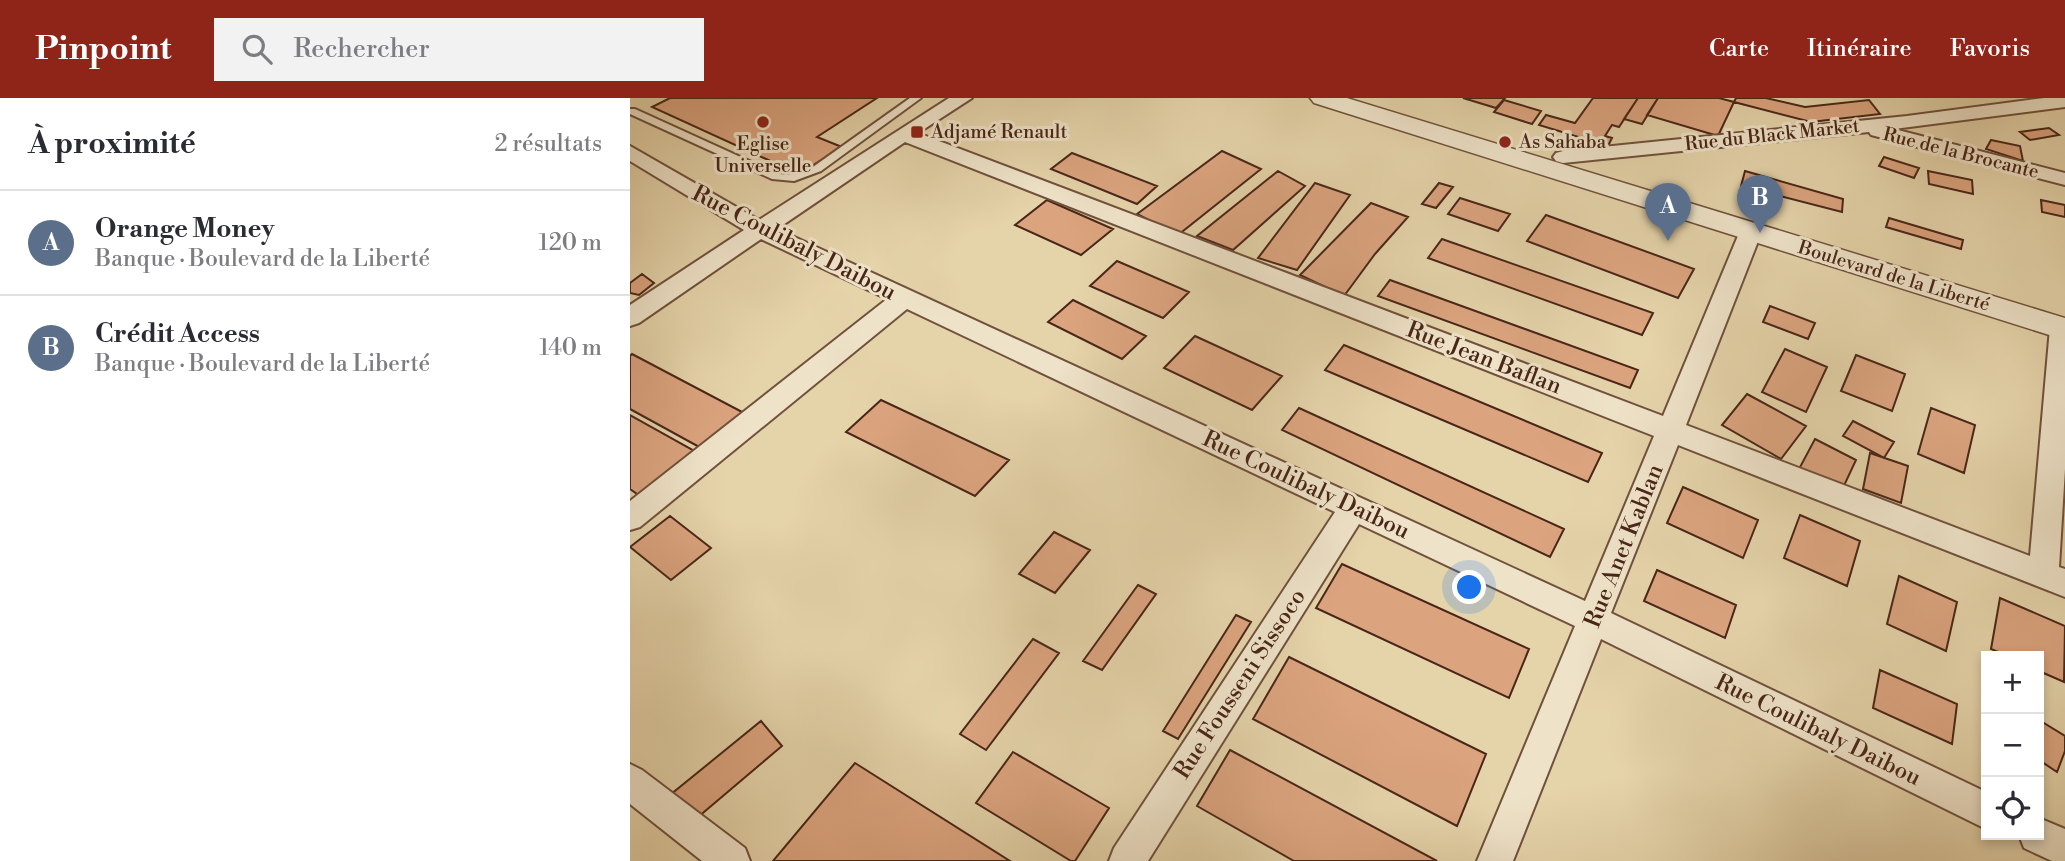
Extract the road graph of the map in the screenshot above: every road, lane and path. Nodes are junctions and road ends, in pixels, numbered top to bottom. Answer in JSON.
{"nodes":[{"id":1,"x":916,"y":98,"type":"edge"},
{"id":2,"x":962,"y":98,"type":"edge"},
{"id":3,"x":1322,"y":98,"type":"edge"},
{"id":4,"x":1372,"y":98,"type":"edge"},
{"id":5,"x":1897,"y":98,"type":"edge"},
{"id":6,"x":2065,"y":102,"type":"edge"},
{"id":7,"x":632,"y":111,"type":"dead end"},
{"id":8,"x":1908,"y":122,"type":"junction"},
{"id":9,"x":1856,"y":126,"type":"junction"},
{"id":10,"x":903,"y":134,"type":"junction"},
{"id":11,"x":630,"y":152,"type":"edge"},
{"id":12,"x":1563,"y":156,"type":"junction"},
{"id":13,"x":2065,"y":179,"type":"edge"},
{"id":14,"x":760,"y":230,"type":"junction"},
{"id":15,"x":1751,"y":231,"type":"junction"},
{"id":16,"x":903,"y":299,"type":"junction"},
{"id":17,"x":630,"y":317,"type":"edge"},
{"id":18,"x":2064,"y":322,"type":"edge"},
{"id":19,"x":1672,"y":431,"type":"junction"},
{"id":20,"x":1354,"y":507,"type":"junction"},
{"id":21,"x":630,"y":518,"type":"edge"},
{"id":22,"x":2054,"y":579,"type":"edge"},
{"id":23,"x":1594,"y":620,"type":"junction"},
{"id":24,"x":630,"y":782,"type":"edge"},
{"id":25,"x":1981,"y":809,"type":"edge"},
{"id":26,"x":2044,"y":838,"type":"edge"},
{"id":27,"x":2065,"y":848,"type":"edge"},
{"id":28,"x":732,"y":861,"type":"edge"},
{"id":29,"x":1127,"y":861,"type":"edge"},
{"id":30,"x":1495,"y":861,"type":"edge"}],
"edges":[{"from":1,"to":7,"type":"lane"},
{"from":2,"to":10,"type":"street"},
{"from":3,"to":15,"type":"street","name":"Boulevard de la Liberté"},
{"from":4,"to":12,"type":"street","name":"Boulevard de la Liberté"},
{"from":5,"to":8,"type":"street"},
{"from":6,"to":8,"type":"street","name":"Rue du Black Market"},
{"from":8,"to":9,"type":"street","name":"Rue du Black Market"},
{"from":9,"to":12,"type":"street","name":"Rue du Black Market"},
{"from":9,"to":13,"type":"street","name":"Rue de la Brocante"},
{"from":10,"to":14,"type":"street"},
{"from":10,"to":19,"type":"street","name":"Rue Jean Baflan"},
{"from":11,"to":14,"type":"street","name":"Rue Coulibaly Daibou"},
{"from":12,"to":18,"type":"street","name":"Boulevard de la Liberté"},
{"from":14,"to":16,"type":"street","name":"Rue Coulibaly Daibou"},
{"from":14,"to":17,"type":"street"},
{"from":15,"to":18,"type":"street","name":"Boulevard de la Liberté"},
{"from":15,"to":19,"type":"street","name":"Rue Anet Kablan"},
{"from":16,"to":20,"type":"street","name":"Rue Coulibaly Daibou"},
{"from":16,"to":21,"type":"street"},
{"from":18,"to":22,"type":"street"},
{"from":19,"to":22,"type":"street","name":"Rue Jean Baflan"},
{"from":19,"to":23,"type":"street","name":"Rue Anet Kablan"},
{"from":20,"to":23,"type":"street","name":"Rue Coulibaly Daibou"},
{"from":20,"to":29,"type":"street","name":"Rue Fousseni Sissoco"},
{"from":23,"to":25,"type":"street","name":"Rue Coulibaly Daibou"},
{"from":23,"to":30,"type":"street","name":"Rue Anet Kablan"},
{"from":24,"to":28,"type":"street"},
{"from":26,"to":27,"type":"street"}]}
